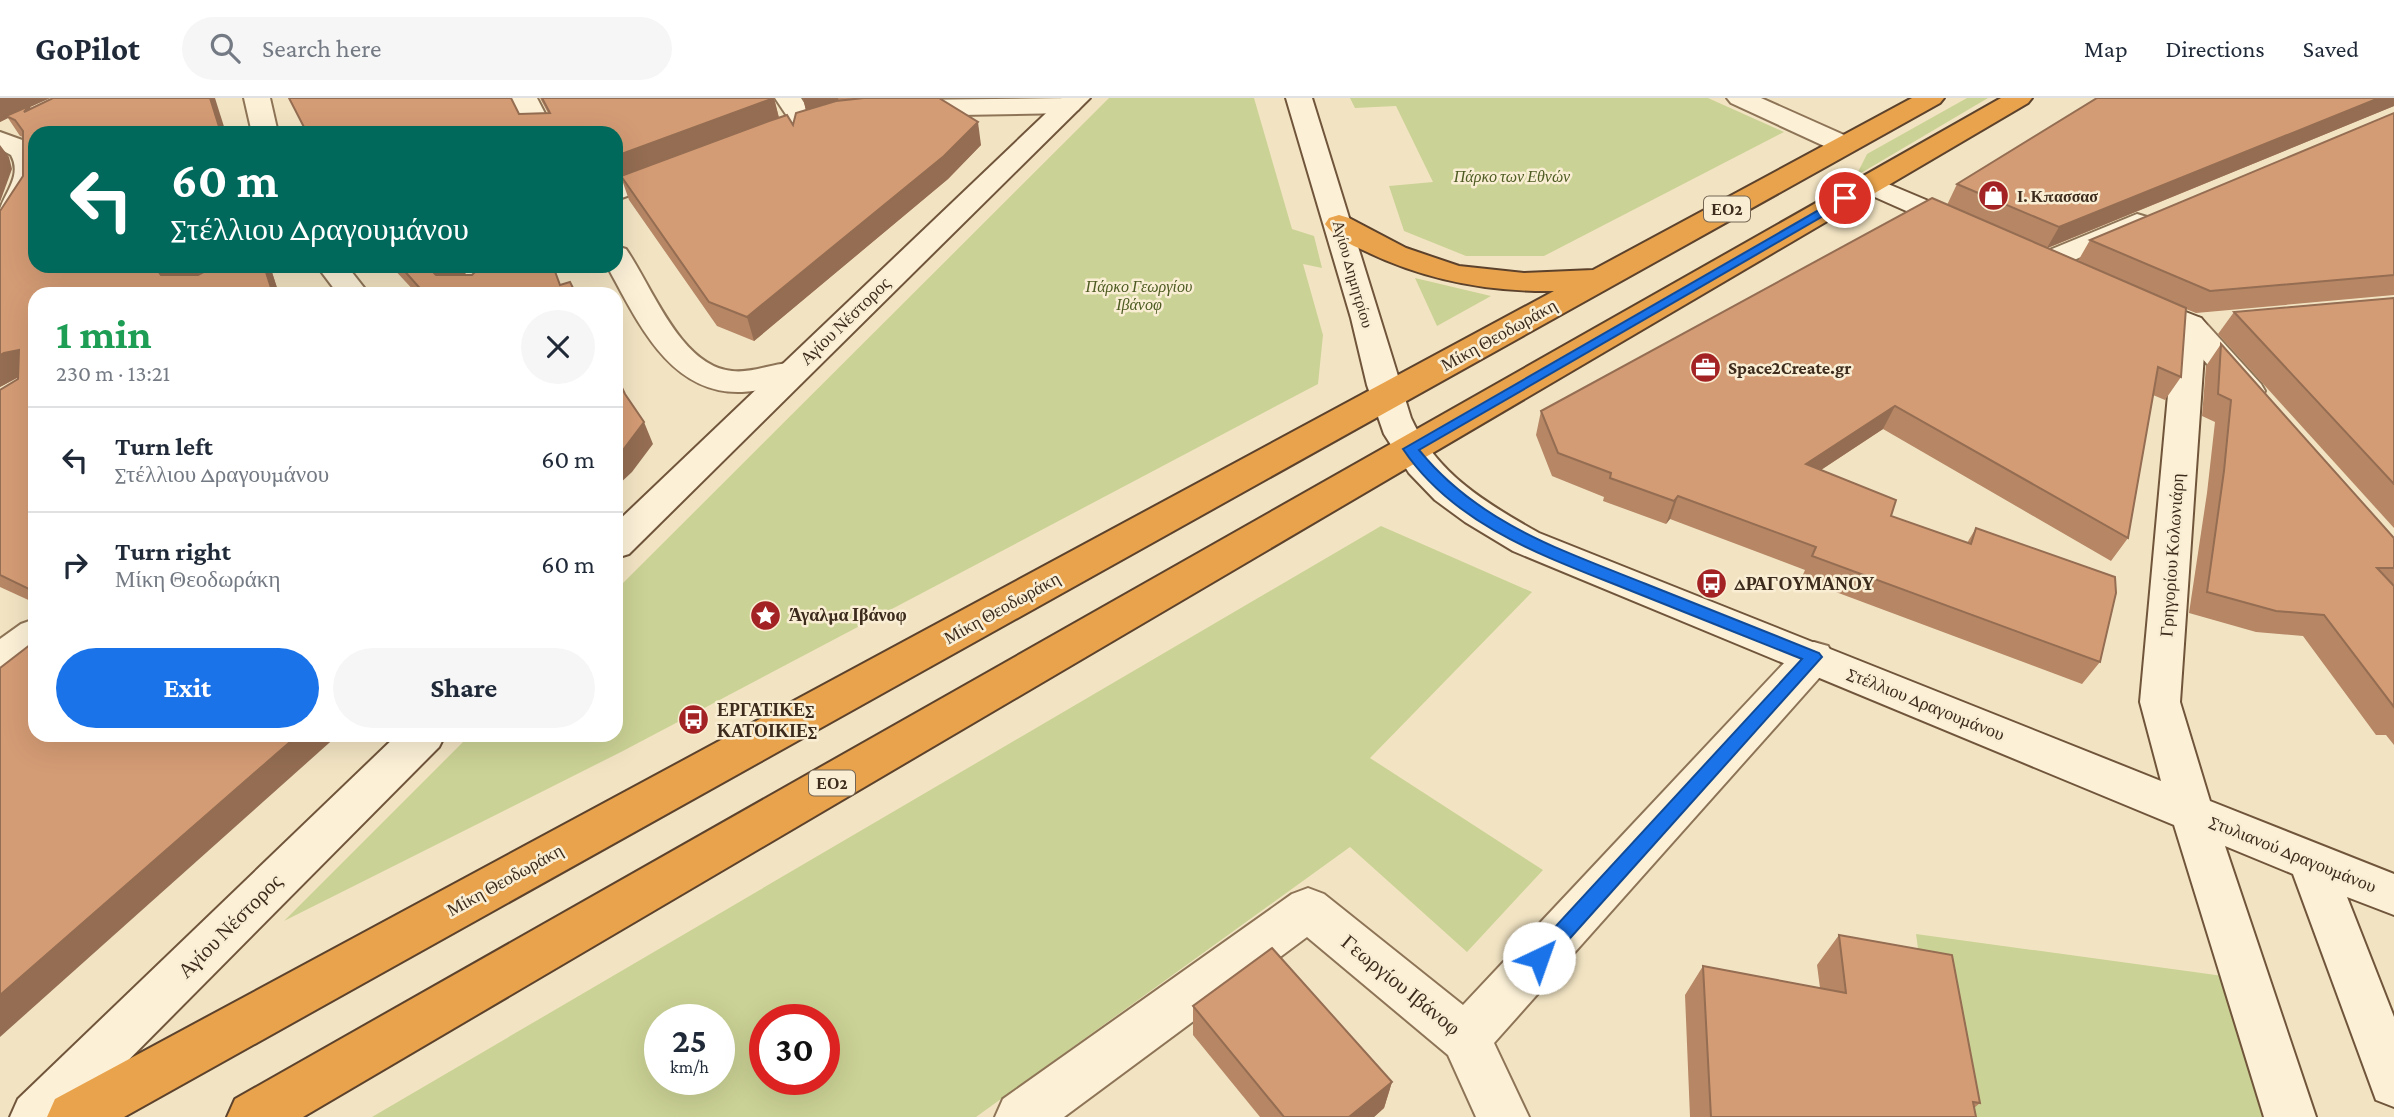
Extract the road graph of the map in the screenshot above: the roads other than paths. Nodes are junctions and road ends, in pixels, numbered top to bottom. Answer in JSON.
{"nodes":[{"id":1,"x":257,"y":98,"type":"edge"},
{"id":2,"x":524,"y":98,"type":"edge"},
{"id":3,"x":788,"y":98,"type":"edge"},
{"id":4,"x":1299,"y":98,"type":"edge"},
{"id":5,"x":1740,"y":98,"type":"edge"},
{"id":6,"x":1931,"y":98,"type":"edge"},
{"id":7,"x":2019,"y":98,"type":"edge"},
{"id":8,"x":1073,"y":102,"type":"edge"},
{"id":9,"x":878,"y":109,"type":"edge"},
{"id":10,"x":263,"y":126,"type":"edge"},
{"id":11,"x":538,"y":126,"type":"edge"},
{"id":12,"x":778,"y":131,"type":"edge"},
{"id":13,"x":0,"y":140,"type":"edge"},
{"id":14,"x":1844,"y":145,"type":"junction"},
{"id":15,"x":696,"y":161,"type":"edge"},
{"id":16,"x":28,"y":164,"type":"edge"},
{"id":17,"x":28,"y":174,"type":"edge"},
{"id":18,"x":1869,"y":184,"type":"junction"},
{"id":19,"x":623,"y":189,"type":"edge"},
{"id":20,"x":2157,"y":215,"type":"edge"},
{"id":21,"x":1339,"y":224,"type":"junction"},
{"id":22,"x":0,"y":230,"type":"edge"},
{"id":23,"x":2020,"y":251,"type":"junction"},
{"id":24,"x":623,"y":267,"type":"edge"},
{"id":25,"x":338,"y":273,"type":"edge"},
{"id":26,"x":1611,"y":274,"type":"junction"},
{"id":27,"x":2081,"y":277,"type":"edge"},
{"id":28,"x":348,"y":287,"type":"edge"},
{"id":29,"x":2118,"y":293,"type":"edge"},
{"id":30,"x":2231,"y":321,"type":"dead end"},
{"id":31,"x":2190,"y":325,"type":"junction"},
{"id":32,"x":794,"y":371,"type":"junction"},
{"id":33,"x":1386,"y":397,"type":"junction"},
{"id":34,"x":2270,"y":415,"type":"edge"},
{"id":35,"x":1410,"y":449,"type":"junction"},
{"id":36,"x":623,"y":538,"type":"edge"},
{"id":37,"x":1814,"y":657,"type":"junction"},
{"id":38,"x":417,"y":742,"type":"edge"},
{"id":39,"x":2192,"y":813,"type":"junction"},
{"id":40,"x":2310,"y":860,"type":"junction"},
{"id":41,"x":2394,"y":895,"type":"edge"},
{"id":42,"x":1466,"y":1038,"type":"junction"},
{"id":43,"x":2394,"y":1082,"type":"edge"},
{"id":44,"x":36,"y":1117,"type":"edge"},
{"id":45,"x":73,"y":1117,"type":"edge"},
{"id":46,"x":253,"y":1117,"type":"edge"},
{"id":47,"x":1021,"y":1117,"type":"edge"},
{"id":48,"x":1503,"y":1117,"type":"edge"},
{"id":49,"x":2290,"y":1117,"type":"edge"}],
"edges":[{"from":1,"to":10,"type":"street"},
{"from":2,"to":11,"type":"street"},
{"from":3,"to":12,"type":"street"},
{"from":4,"to":21,"type":"street","name":"Αγίου Δημητρίου"},
{"from":5,"to":14,"type":"street"},
{"from":6,"to":14,"type":"highway","name":"Μίκη Θεοδωράκη","number":"ΕΟ2"},
{"from":7,"to":18,"type":"highway","number":"ΕΟ2"},
{"from":8,"to":9,"type":"street"},
{"from":8,"to":32,"type":"street","name":"Αγίου Νέστορος"},
{"from":13,"to":16,"type":"street"},
{"from":14,"to":26,"type":"highway","name":"Μίκη Θεοδωράκη","number":"ΕΟ2"},
{"from":15,"to":19,"type":"street"},
{"from":17,"to":22,"type":"street"},
{"from":18,"to":23,"type":"street"},
{"from":18,"to":35,"type":"highway","number":"ΕΟ2"},
{"from":20,"to":23,"type":"street"},
{"from":21,"to":26,"type":"highway"},
{"from":21,"to":33,"type":"street","name":"Αγίου Δημητρίου"},
{"from":23,"to":27,"type":"street"},
{"from":24,"to":32,"type":"street"},
{"from":25,"to":28,"type":"street"},
{"from":26,"to":33,"type":"highway","name":"Μίκη Θεοδωράκη","number":"ΕΟ2"},
{"from":29,"to":31,"type":"street"},
{"from":30,"to":31,"type":"street"},
{"from":31,"to":34,"type":"street"},
{"from":31,"to":39,"type":"street","name":"Γρηγορίου Κολωνιάρη"},
{"from":32,"to":36,"type":"street","name":"Αγίου Νέστορος"},
{"from":33,"to":35,"type":"street","name":"Αγίου Δημητρίου"},
{"from":33,"to":45,"type":"highway","name":"Μίκη Θεοδωράκη","number":"ΕΟ2"},
{"from":35,"to":37,"type":"street","name":"Στέλλιου Δραγουμάνου"},
{"from":35,"to":46,"type":"highway","number":"ΕΟ2"},
{"from":37,"to":39,"type":"street","name":"Στέλλιου Δραγουμάνου"},
{"from":37,"to":42,"type":"street","name":"Γεωργίου Ιβάνοφ"},
{"from":38,"to":44,"type":"street","name":"Αγίου Νέστορος"},
{"from":39,"to":40,"type":"street","name":"Στυλιανού Δραγουμάνου"},
{"from":39,"to":49,"type":"street","name":"Γρηγορίου Κολωνιάρη"},
{"from":40,"to":41,"type":"street","name":"Στυλιανού Δραγουμάνου"},
{"from":40,"to":43,"type":"street"},
{"from":42,"to":47,"type":"street","name":"Γεωργίου Ιβάνοφ"},
{"from":42,"to":48,"type":"street"}]}
